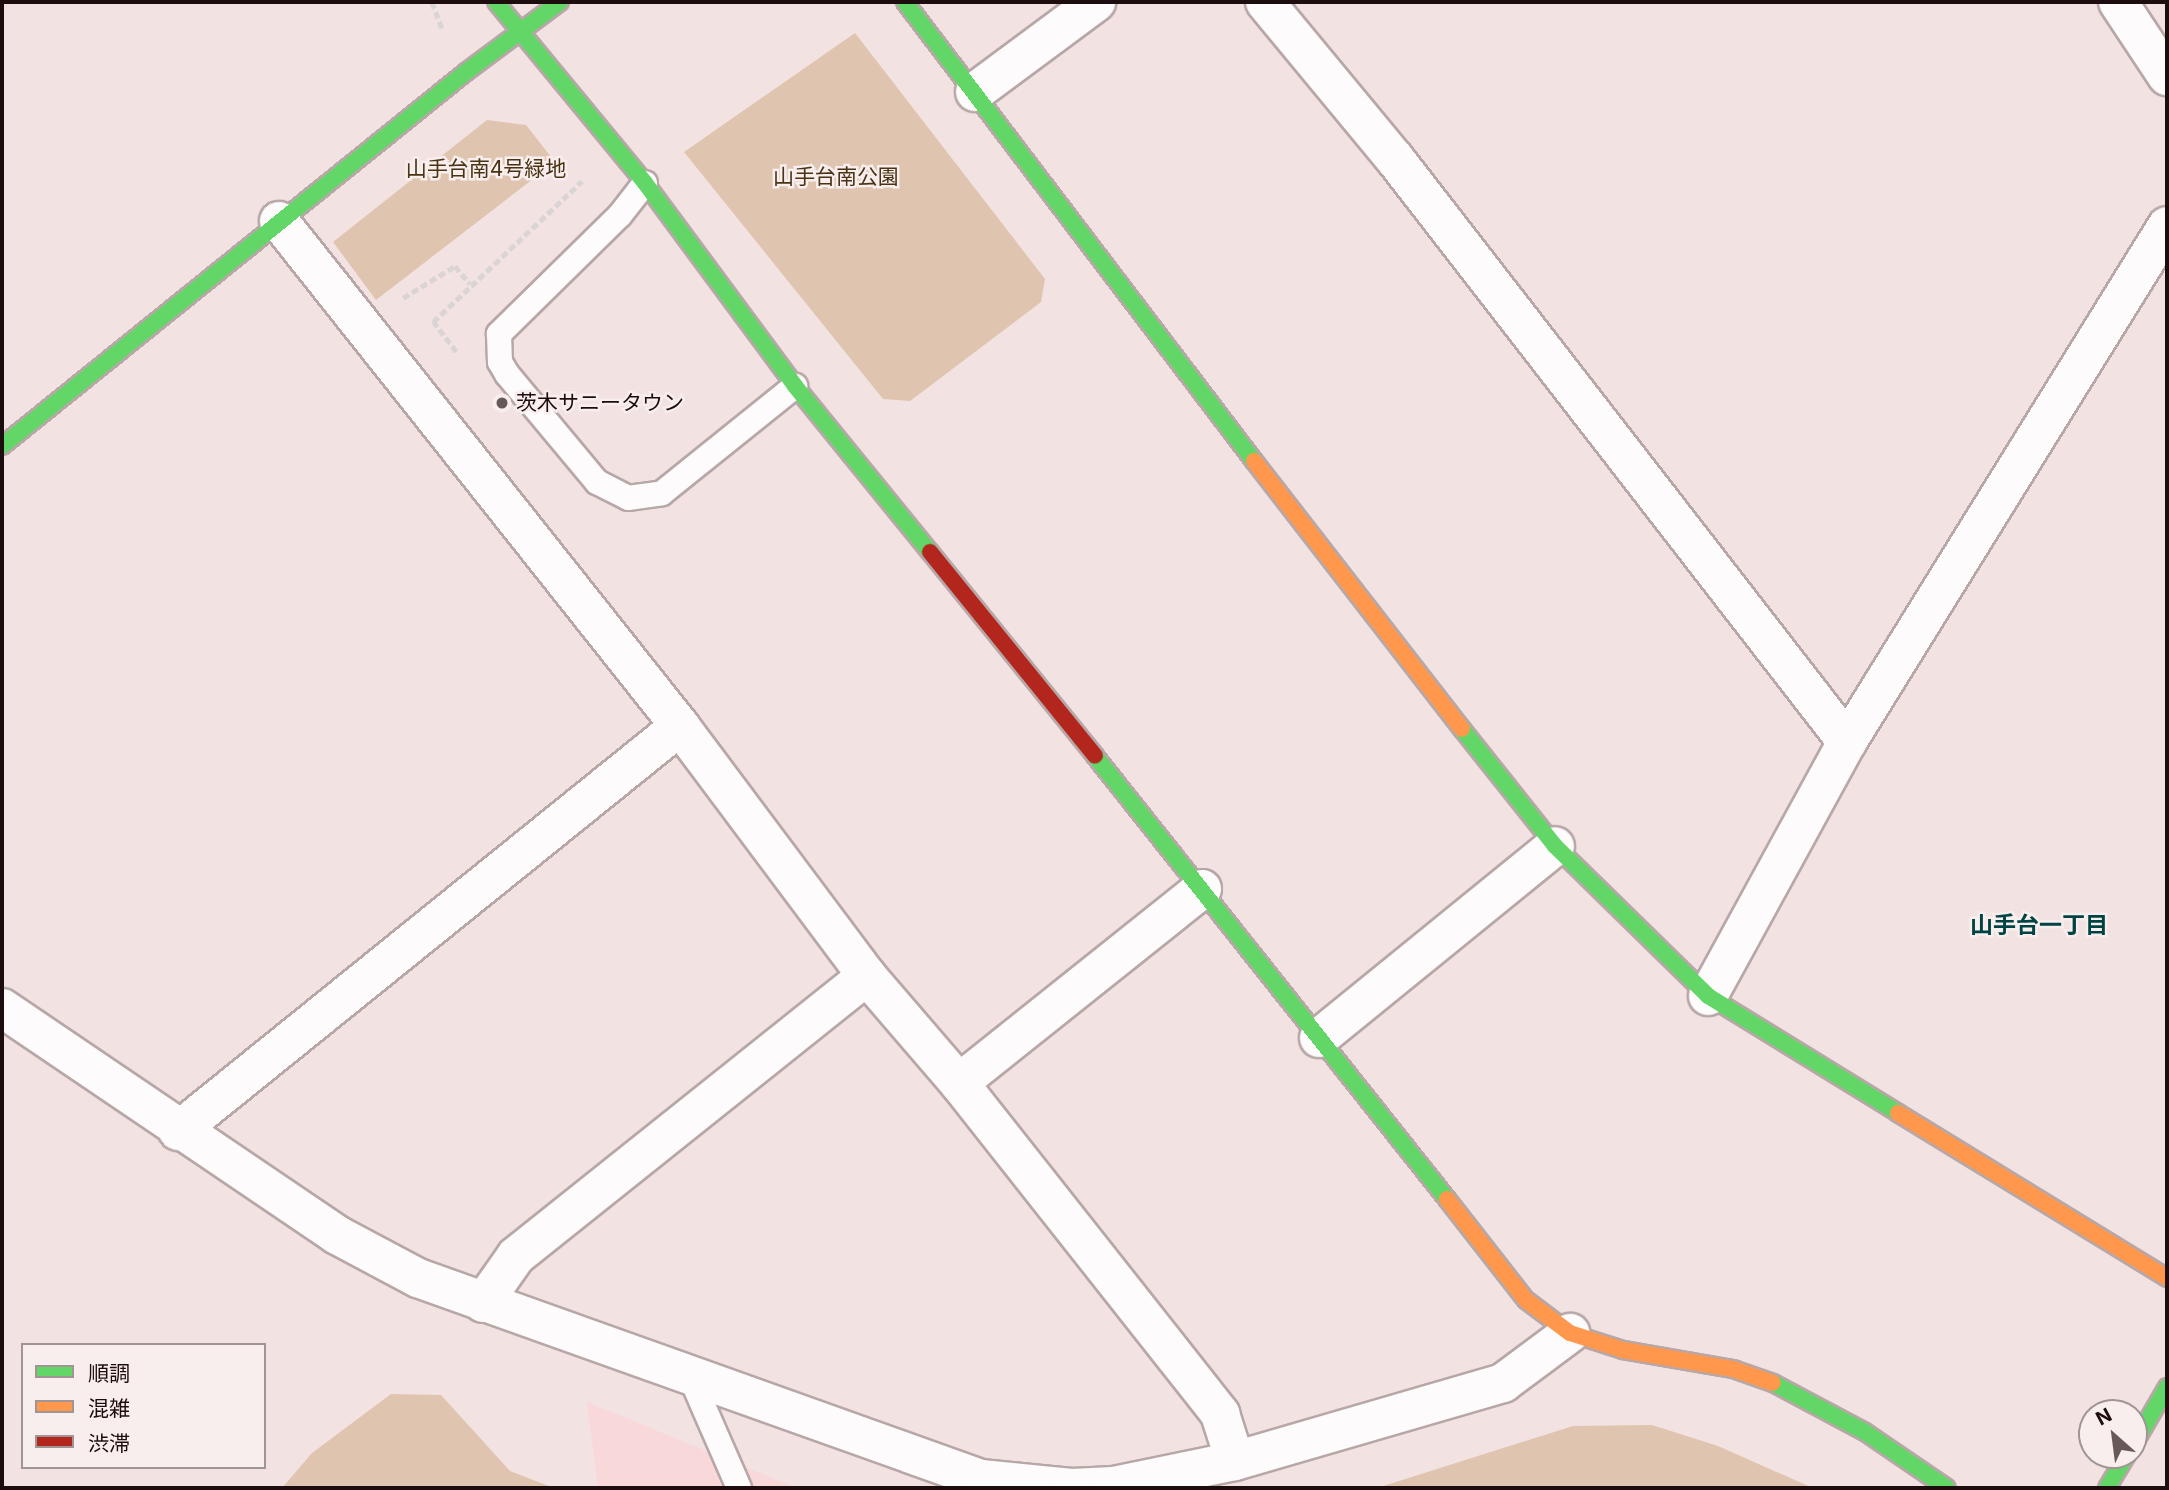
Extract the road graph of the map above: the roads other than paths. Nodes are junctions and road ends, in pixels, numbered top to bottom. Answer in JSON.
{"nodes":[{"id":1,"x":496,"y":2,"type":"edge"},
{"id":2,"x":560,"y":2,"type":"edge"},
{"id":3,"x":905,"y":2,"type":"edge"},
{"id":4,"x":1096,"y":2,"type":"edge"},
{"id":5,"x":1265,"y":2,"type":"edge"},
{"id":6,"x":2118,"y":2,"type":"edge"},
{"id":7,"x":520,"y":32,"type":"junction"},
{"id":8,"x":2167,"y":76,"type":"edge"},
{"id":9,"x":975,"y":92,"type":"junction"},
{"id":10,"x":645,"y":183,"type":"junction"},
{"id":11,"x":279,"y":221,"type":"junction"},
{"id":12,"x":2167,"y":226,"type":"edge"},
{"id":13,"x":795,"y":386,"type":"junction"},
{"id":14,"x":2,"y":446,"type":"edge"},
{"id":15,"x":680,"y":726,"type":"junction"},
{"id":16,"x":1847,"y":742,"type":"junction"},
{"id":17,"x":1555,"y":846,"type":"junction"},
{"id":18,"x":1202,"y":889,"type":"junction"},
{"id":19,"x":867,"y":976,"type":"junction"},
{"id":20,"x":1708,"y":996,"type":"junction"},
{"id":21,"x":2,"y":1008,"type":"edge"},
{"id":22,"x":1319,"y":1038,"type":"junction"},
{"id":23,"x":959,"y":1083,"type":"junction"},
{"id":24,"x":178,"y":1131,"type":"junction"},
{"id":25,"x":2167,"y":1278,"type":"edge"},
{"id":26,"x":483,"y":1303,"type":"junction"},
{"id":27,"x":1570,"y":1333,"type":"junction"},
{"id":28,"x":691,"y":1378,"type":"junction"},
{"id":29,"x":2167,"y":1388,"type":"edge"},
{"id":30,"x":2148,"y":1420,"type":"edge"},
{"id":31,"x":1235,"y":1461,"type":"junction"},
{"id":32,"x":2119,"y":1469,"type":"edge"},
{"id":33,"x":739,"y":1488,"type":"edge"},
{"id":34,"x":1947,"y":1488,"type":"edge"},
{"id":35,"x":2108,"y":1488,"type":"edge"}],
"edges":[{"from":1,"to":7,"type":"street"},
{"from":2,"to":7,"type":"street"},
{"from":3,"to":9,"type":"street"},
{"from":4,"to":9,"type":"street"},
{"from":5,"to":16,"type":"street"},
{"from":6,"to":8,"type":"street"},
{"from":7,"to":10,"type":"street"},
{"from":7,"to":11,"type":"street"},
{"from":9,"to":17,"type":"street"},
{"from":10,"to":13,"type":"street"},
{"from":10,"to":13,"type":"lane"},
{"from":11,"to":14,"type":"street"},
{"from":11,"to":15,"type":"street"},
{"from":12,"to":16,"type":"street"},
{"from":13,"to":18,"type":"street"},
{"from":15,"to":19,"type":"street"},
{"from":15,"to":24,"type":"street"},
{"from":16,"to":20,"type":"street"},
{"from":17,"to":20,"type":"street"},
{"from":17,"to":22,"type":"street"},
{"from":18,"to":22,"type":"street"},
{"from":18,"to":23,"type":"street"},
{"from":19,"to":23,"type":"street"},
{"from":19,"to":26,"type":"street"},
{"from":20,"to":25,"type":"street"},
{"from":21,"to":24,"type":"street"},
{"from":22,"to":27,"type":"street"},
{"from":23,"to":31,"type":"street"},
{"from":24,"to":26,"type":"street"},
{"from":26,"to":28,"type":"street"},
{"from":27,"to":31,"type":"street"},
{"from":27,"to":34,"type":"street"},
{"from":28,"to":31,"type":"street"},
{"from":28,"to":33,"type":"lane"},
{"from":29,"to":30,"type":"street"},
{"from":32,"to":35,"type":"street"}]}
